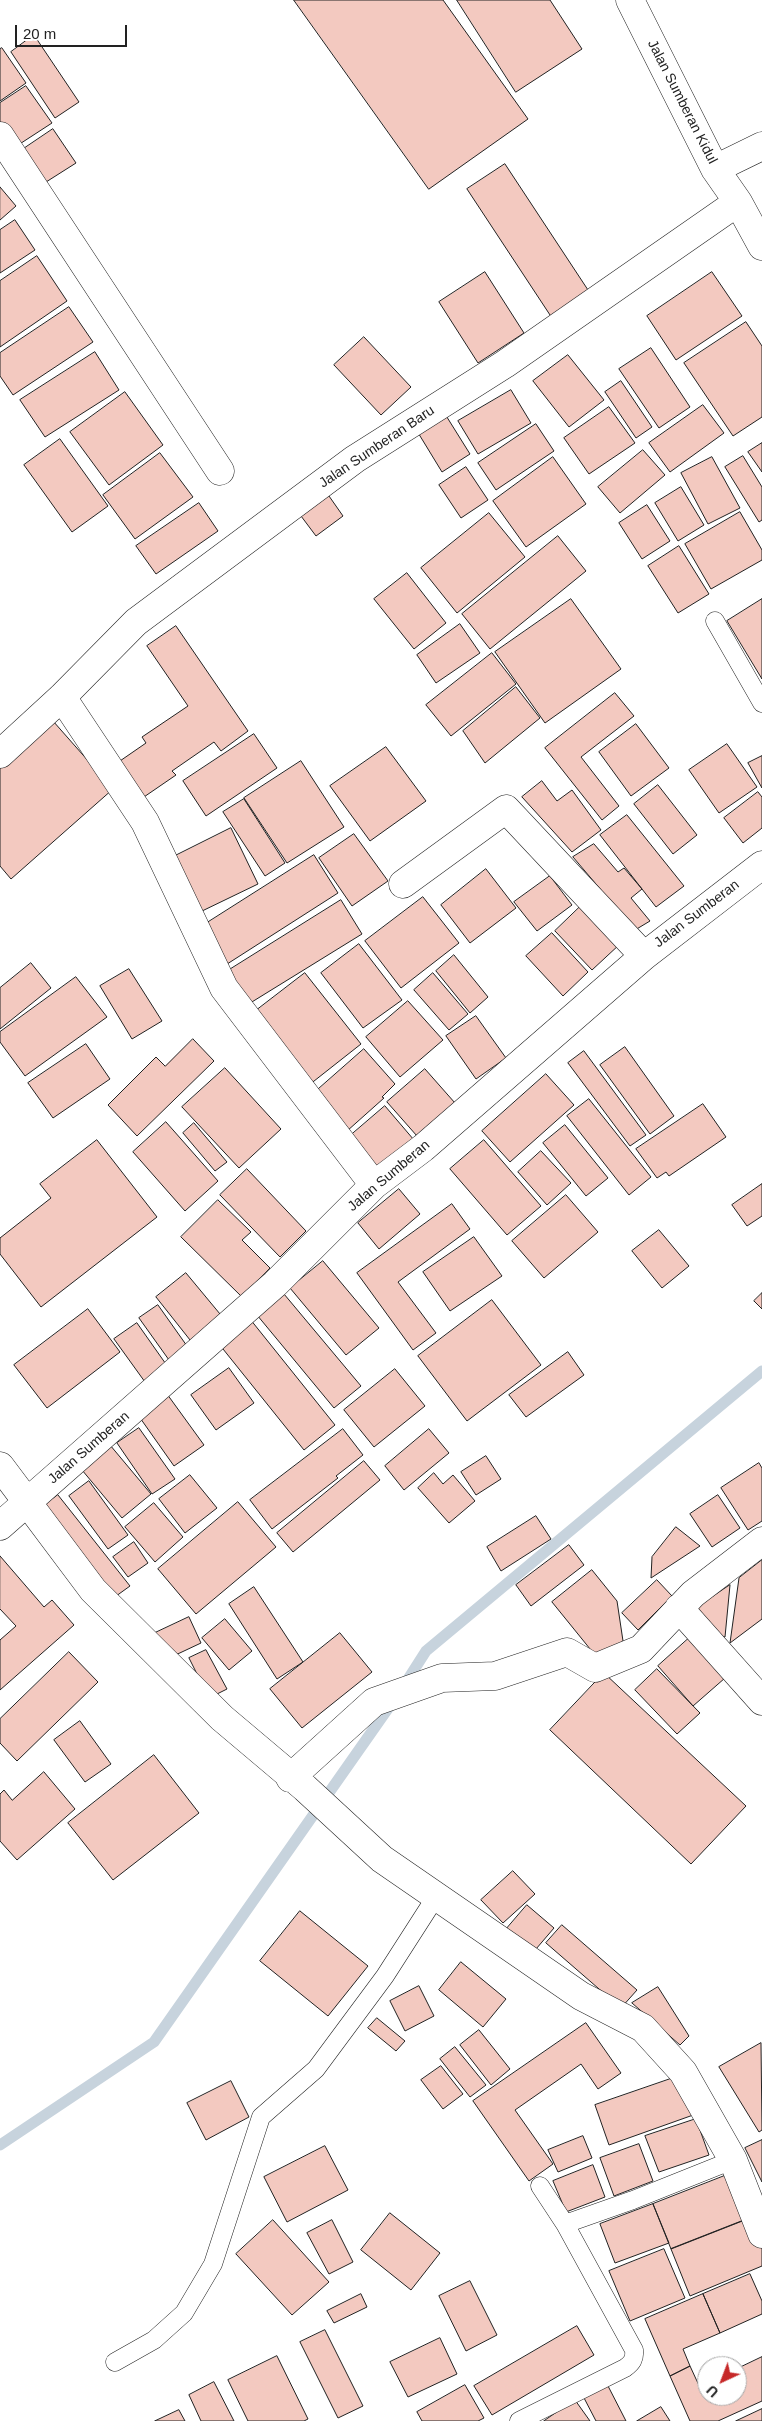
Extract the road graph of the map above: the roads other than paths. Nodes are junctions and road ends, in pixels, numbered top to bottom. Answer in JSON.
{"nodes":[{"id":1,"x":630,"y":0,"type":"edge"},
{"id":2,"x":0,"y":136,"type":"edge"},
{"id":3,"x":762,"y":146,"type":"edge"},
{"id":4,"x":715,"y":169,"type":"junction"},
{"id":5,"x":738,"y":202,"type":"junction"},
{"id":6,"x":762,"y":246,"type":"edge"},
{"id":7,"x":220,"y":471,"type":"dead end"},
{"id":8,"x":715,"y":621,"type":"dead end"},
{"id":9,"x":62,"y":697,"type":"junction"},
{"id":10,"x":762,"y":702,"type":"edge"},
{"id":11,"x":0,"y":754,"type":"edge"},
{"id":12,"x":762,"y":865,"type":"edge"},
{"id":13,"x":403,"y":884,"type":"dead end"},
{"id":14,"x":644,"y":956,"type":"junction"},
{"id":15,"x":374,"y":1185,"type":"junction"},
{"id":16,"x":0,"y":1466,"type":"edge"},
{"id":17,"x":28,"y":1502,"type":"junction"},
{"id":18,"x":0,"y":1526,"type":"edge"},
{"id":19,"x":762,"y":1541,"type":"edge"},
{"id":20,"x":679,"y":1608,"type":"junction"},
{"id":21,"x":762,"y":1701,"type":"edge"},
{"id":22,"x":297,"y":1783,"type":"junction"},
{"id":23,"x":436,"y":1895,"type":"junction"},
{"id":24,"x":733,"y":2160,"type":"junction"},
{"id":25,"x":540,"y":2186,"type":"dead end"},
{"id":26,"x":566,"y":2224,"type":"junction"},
{"id":27,"x":762,"y":2234,"type":"edge"},
{"id":28,"x":116,"y":2362,"type":"dead end"},
{"id":29,"x":519,"y":2421,"type":"edge"}],
"edges":[{"from":1,"to":4,"type":"street","name":"Jalan Sumberan Kidul"},
{"from":2,"to":7,"type":"street"},
{"from":3,"to":4,"type":"street"},
{"from":4,"to":5,"type":"street","name":"Jalan Sumberan Kidul"},
{"from":5,"to":6,"type":"street"},
{"from":5,"to":9,"type":"street","name":"Jalan Sumberan Baru"},
{"from":8,"to":10,"type":"lane"},
{"from":9,"to":11,"type":"street","name":"Jalan Sumberan Baru"},
{"from":9,"to":15,"type":"street"},
{"from":12,"to":14,"type":"street","name":"Jalan Sumberan"},
{"from":13,"to":14,"type":"street"},
{"from":14,"to":15,"type":"street","name":"Jalan Sumberan"},
{"from":15,"to":17,"type":"street","name":"Jalan Sumberan"},
{"from":16,"to":17,"type":"street"},
{"from":17,"to":18,"type":"street","name":"Jalan Sumberan"},
{"from":17,"to":22,"type":"street"},
{"from":19,"to":20,"type":"street"},
{"from":20,"to":21,"type":"street"},
{"from":20,"to":22,"type":"street"},
{"from":22,"to":23,"type":"street"},
{"from":23,"to":24,"type":"street"},
{"from":23,"to":28,"type":"lane"},
{"from":24,"to":26,"type":"lane"},
{"from":24,"to":27,"type":"street"},
{"from":25,"to":26,"type":"lane"},
{"from":26,"to":29,"type":"lane"}]}
